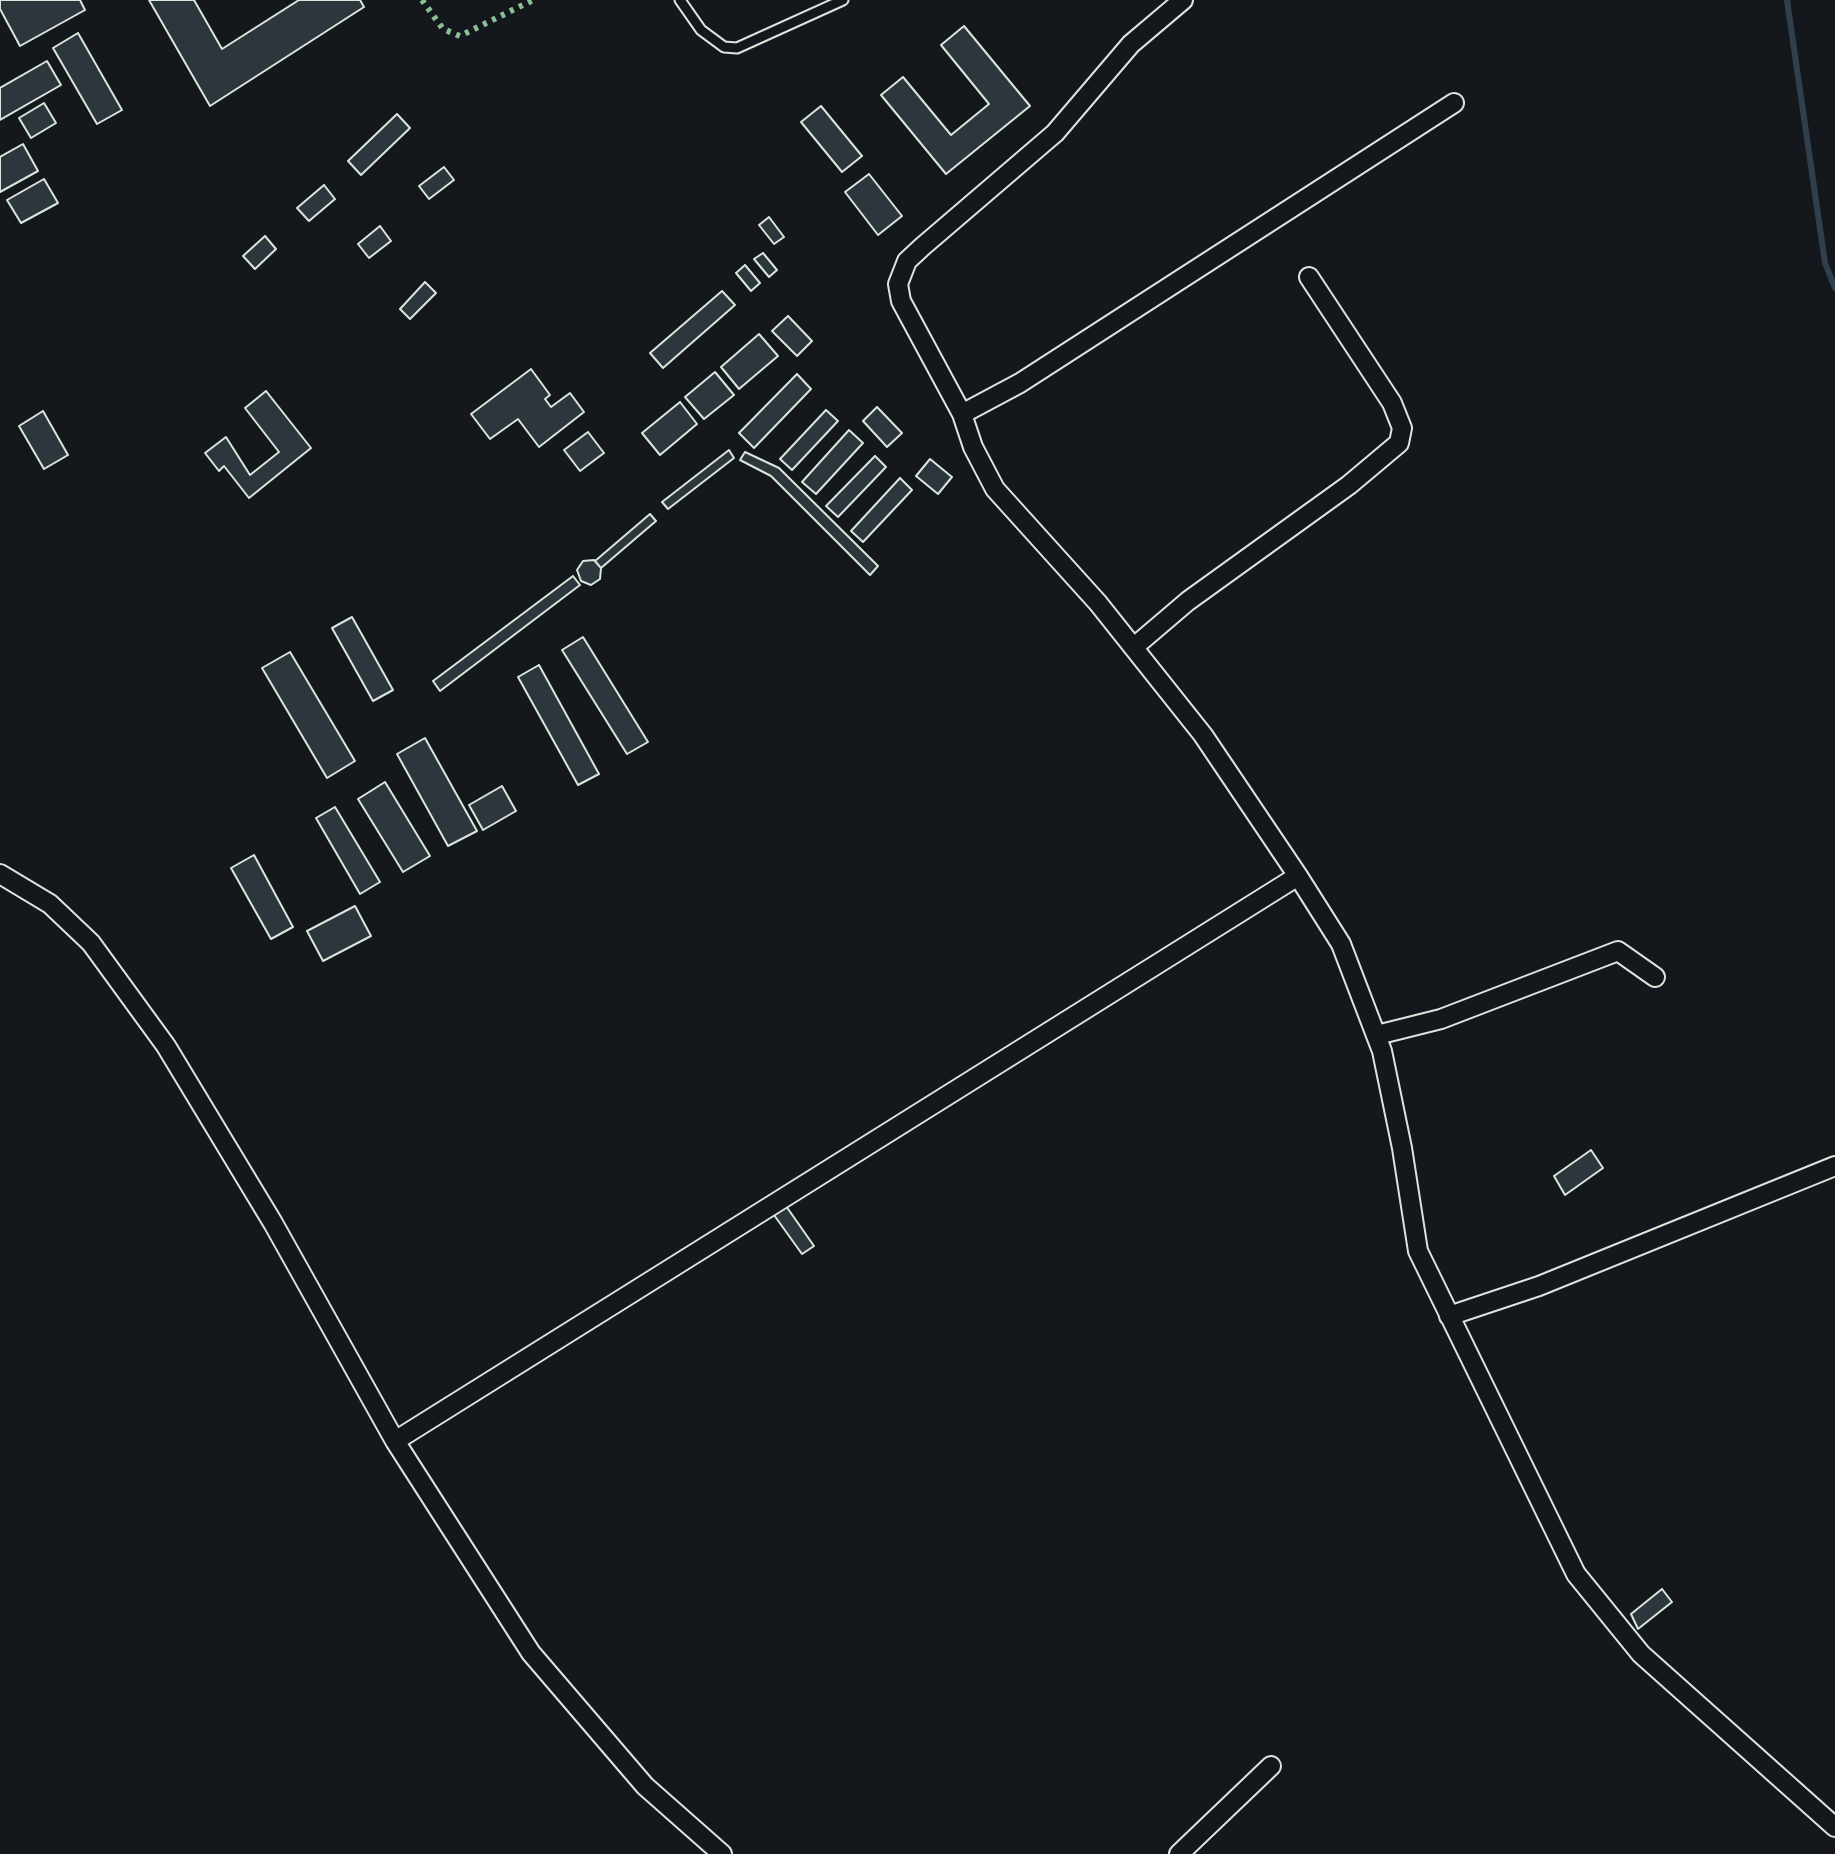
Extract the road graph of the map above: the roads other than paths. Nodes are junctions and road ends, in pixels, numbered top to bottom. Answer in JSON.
{"nodes":[{"id":1,"x":680,"y":0,"type":"edge"},
{"id":2,"x":843,"y":0,"type":"edge"},
{"id":3,"x":1183,"y":0,"type":"edge"},
{"id":4,"x":1454,"y":103,"type":"dead end"},
{"id":5,"x":1309,"y":277,"type":"dead end"},
{"id":6,"x":962,"y":414,"type":"junction"},
{"id":7,"x":1134,"y":647,"type":"junction"},
{"id":8,"x":0,"y":874,"type":"edge"},
{"id":9,"x":1298,"y":876,"type":"junction"},
{"id":10,"x":1655,"y":977,"type":"dead end"},
{"id":11,"x":1377,"y":1035,"type":"junction"},
{"id":12,"x":1835,"y":1166,"type":"edge"},
{"id":13,"x":1449,"y":1316,"type":"junction"},
{"id":14,"x":395,"y":1441,"type":"junction"},
{"id":15,"x":1271,"y":1766,"type":"dead end"},
{"id":16,"x":1835,"y":1827,"type":"edge"},
{"id":17,"x":722,"y":1854,"type":"edge"},
{"id":18,"x":1179,"y":1854,"type":"edge"}],
"edges":[{"from":1,"to":2,"type":"lane"},
{"from":3,"to":6,"type":"street"},
{"from":4,"to":6,"type":"street"},
{"from":5,"to":7,"type":"street"},
{"from":6,"to":7,"type":"street"},
{"from":7,"to":9,"type":"street"},
{"from":8,"to":14,"type":"street"},
{"from":9,"to":11,"type":"street"},
{"from":9,"to":14,"type":"street"},
{"from":10,"to":11,"type":"street"},
{"from":11,"to":13,"type":"street"},
{"from":12,"to":13,"type":"street"},
{"from":13,"to":16,"type":"street"},
{"from":14,"to":17,"type":"street"},
{"from":15,"to":18,"type":"street"}]}
